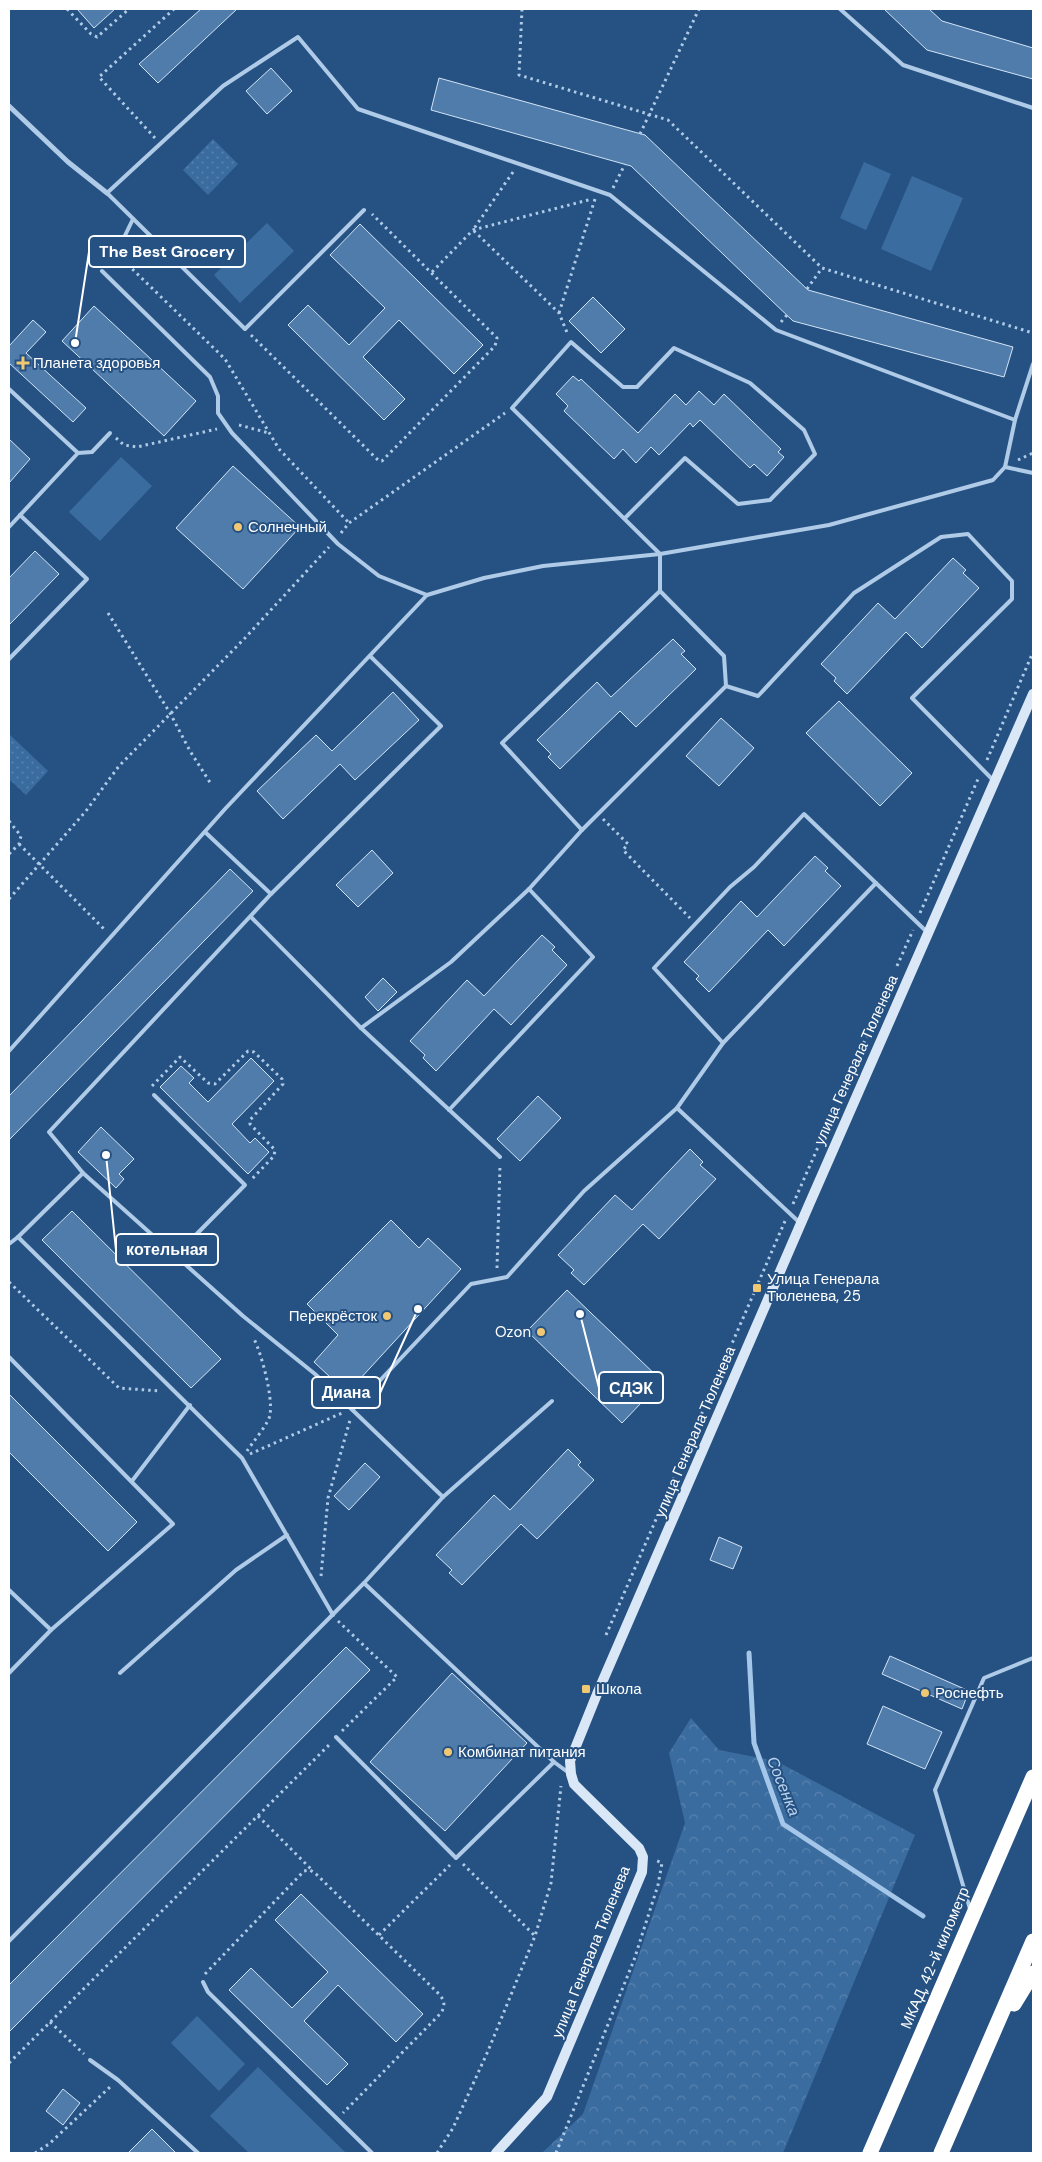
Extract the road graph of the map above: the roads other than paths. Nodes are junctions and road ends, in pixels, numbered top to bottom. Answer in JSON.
{"nodes":[{"id":1,"x":840,"y":9,"type":"edge"},
{"id":2,"x":9,"y":108,"type":"edge"},
{"id":3,"x":1033,"y":108,"type":"edge"},
{"id":4,"x":106,"y":193,"type":"junction"},
{"id":5,"x":364,"y":210,"type":"road end"},
{"id":6,"x":133,"y":219,"type":"junction"},
{"id":7,"x":116,"y":254,"type":"road end"},
{"id":8,"x":102,"y":271,"type":"dead end"},
{"id":9,"x":1033,"y":364,"type":"edge"},
{"id":10,"x":9,"y":389,"type":"edge"},
{"id":11,"x":1015,"y":420,"type":"junction"},
{"id":12,"x":110,"y":433,"type":"road end"},
{"id":13,"x":78,"y":453,"type":"junction"},
{"id":14,"x":1004,"y":467,"type":"junction"},
{"id":15,"x":1033,"y":473,"type":"edge"},
{"id":16,"x":20,"y":516,"type":"junction"},
{"id":17,"x":625,"y":518,"type":"junction"},
{"id":18,"x":9,"y":527,"type":"edge"},
{"id":19,"x":660,"y":554,"type":"junction"},
{"id":20,"x":660,"y":591,"type":"junction"},
{"id":21,"x":428,"y":595,"type":"junction"},
{"id":22,"x":370,"y":656,"type":"junction"},
{"id":23,"x":9,"y":659,"type":"edge"},
{"id":24,"x":726,"y":686,"type":"junction"},
{"id":25,"x":1033,"y":694,"type":"edge"},
{"id":26,"x":994,"y":782,"type":"junction"},
{"id":27,"x":582,"y":830,"type":"junction"},
{"id":28,"x":205,"y":832,"type":"junction"},
{"id":29,"x":876,"y":883,"type":"junction"},
{"id":30,"x":530,"y":890,"type":"junction"},
{"id":31,"x":271,"y":894,"type":"junction"},
{"id":32,"x":250,"y":917,"type":"junction"},
{"id":33,"x":928,"y":933,"type":"junction"},
{"id":34,"x":361,"y":1028,"type":"junction"},
{"id":35,"x":723,"y":1043,"type":"junction"},
{"id":36,"x":9,"y":1051,"type":"edge"},
{"id":37,"x":154,"y":1095,"type":"road end"},
{"id":38,"x":677,"y":1108,"type":"junction"},
{"id":39,"x":449,"y":1110,"type":"junction"},
{"id":40,"x":500,"y":1157,"type":"road end"},
{"id":41,"x":84,"y":1173,"type":"junction"},
{"id":42,"x":801,"y":1223,"type":"junction"},
{"id":43,"x":18,"y":1237,"type":"junction"},
{"id":44,"x":9,"y":1244,"type":"edge"},
{"id":45,"x":175,"y":1256,"type":"junction"},
{"id":46,"x":9,"y":1357,"type":"edge"},
{"id":47,"x":552,"y":1401,"type":"dead end"},
{"id":48,"x":190,"y":1404,"type":"junction"},
{"id":49,"x":353,"y":1409,"type":"junction"},
{"id":50,"x":132,"y":1481,"type":"junction"},
{"id":51,"x":443,"y":1496,"type":"junction"},
{"id":52,"x":287,"y":1535,"type":"junction"},
{"id":53,"x":364,"y":1583,"type":"junction"},
{"id":54,"x":9,"y":1590,"type":"edge"},
{"id":55,"x":332,"y":1615,"type":"junction"},
{"id":56,"x":51,"y":1630,"type":"junction"},
{"id":57,"x":1033,"y":1658,"type":"edge"},
{"id":58,"x":9,"y":1673,"type":"edge"},
{"id":59,"x":120,"y":1673,"type":"dead end"},
{"id":60,"x":336,"y":1737,"type":"road end"},
{"id":61,"x":554,"y":1762,"type":"junction"},
{"id":62,"x":571,"y":1774,"type":"junction"},
{"id":63,"x":1033,"y":1777,"type":"edge"},
{"id":64,"x":972,"y":1916,"type":"junction"},
{"id":65,"x":9,"y":1941,"type":"edge"},
{"id":66,"x":1033,"y":1941,"type":"edge"},
{"id":67,"x":1033,"y":1973,"type":"edge"},
{"id":68,"x":203,"y":1982,"type":"road end"},
{"id":69,"x":983,"y":2057,"type":"junction"},
{"id":70,"x":90,"y":2060,"type":"road end"},
{"id":71,"x":198,"y":2153,"type":"edge"},
{"id":72,"x":372,"y":2153,"type":"edge"},
{"id":73,"x":496,"y":2153,"type":"edge"},
{"id":74,"x":870,"y":2153,"type":"edge"},
{"id":75,"x":941,"y":2153,"type":"edge"}],
"edges":[{"from":1,"to":3,"type":"lane"},
{"from":2,"to":4,"type":"street"},
{"from":4,"to":6,"type":"lane"},
{"from":4,"to":11,"type":"lane"},
{"from":5,"to":6,"type":"lane"},
{"from":6,"to":7,"type":"lane"},
{"from":8,"to":21,"type":"lane"},
{"from":9,"to":11,"type":"lane"},
{"from":10,"to":13,"type":"lane"},
{"from":11,"to":14,"type":"lane"},
{"from":12,"to":13,"type":"lane"},
{"from":13,"to":16,"type":"lane"},
{"from":14,"to":15,"type":"lane"},
{"from":14,"to":19,"type":"lane"},
{"from":16,"to":18,"type":"lane"},
{"from":16,"to":23,"type":"lane"},
{"from":17,"to":17,"type":"lane"},
{"from":17,"to":19,"type":"lane"},
{"from":19,"to":20,"type":"lane"},
{"from":19,"to":21,"type":"lane"},
{"from":20,"to":24,"type":"lane"},
{"from":20,"to":27,"type":"lane"},
{"from":21,"to":22,"type":"lane"},
{"from":22,"to":28,"type":"lane"},
{"from":22,"to":31,"type":"lane"},
{"from":24,"to":26,"type":"lane"},
{"from":24,"to":27,"type":"lane"},
{"from":25,"to":26,"type":"street","name":"улица Генерала Тюленева"},
{"from":26,"to":33,"type":"street","name":"улица Генерала Тюленева"},
{"from":27,"to":30,"type":"lane"},
{"from":28,"to":31,"type":"lane"},
{"from":28,"to":36,"type":"lane"},
{"from":29,"to":33,"type":"lane"},
{"from":29,"to":35,"type":"lane"},
{"from":29,"to":35,"type":"lane"},
{"from":30,"to":34,"type":"lane"},
{"from":30,"to":39,"type":"lane"},
{"from":31,"to":32,"type":"lane"},
{"from":32,"to":34,"type":"lane"},
{"from":32,"to":41,"type":"lane"},
{"from":33,"to":42,"type":"street","name":"улица Генерала Тюленева"},
{"from":34,"to":39,"type":"lane"},
{"from":35,"to":38,"type":"lane"},
{"from":37,"to":45,"type":"lane"},
{"from":38,"to":42,"type":"lane"},
{"from":38,"to":49,"type":"lane"},
{"from":39,"to":40,"type":"lane"},
{"from":41,"to":43,"type":"lane"},
{"from":41,"to":45,"type":"lane"},
{"from":42,"to":62,"type":"street","name":"улица Генерала Тюленева"},
{"from":43,"to":44,"type":"lane"},
{"from":43,"to":48,"type":"lane"},
{"from":45,"to":49,"type":"lane"},
{"from":46,"to":50,"type":"lane"},
{"from":47,"to":51,"type":"lane"},
{"from":48,"to":50,"type":"lane"},
{"from":48,"to":52,"type":"lane"},
{"from":49,"to":51,"type":"lane"},
{"from":50,"to":56,"type":"lane"},
{"from":51,"to":53,"type":"lane"},
{"from":52,"to":55,"type":"lane"},
{"from":52,"to":59,"type":"lane"},
{"from":53,"to":55,"type":"lane"},
{"from":53,"to":61,"type":"lane"},
{"from":54,"to":56,"type":"lane"},
{"from":55,"to":65,"type":"lane"},
{"from":56,"to":58,"type":"lane"},
{"from":57,"to":64,"type":"lane"},
{"from":60,"to":61,"type":"lane"},
{"from":61,"to":62,"type":"lane"},
{"from":62,"to":73,"type":"street","name":"улица Генерала Тюленева"},
{"from":63,"to":64,"type":"highway","name":"МКАД, 42-й километр"},
{"from":64,"to":74,"type":"highway","name":"МКАД, 42-й километр"},
{"from":66,"to":69,"type":"highway"},
{"from":67,"to":69,"type":"highway"},
{"from":68,"to":72,"type":"lane"},
{"from":69,"to":75,"type":"highway"},
{"from":70,"to":71,"type":"lane"}]}
